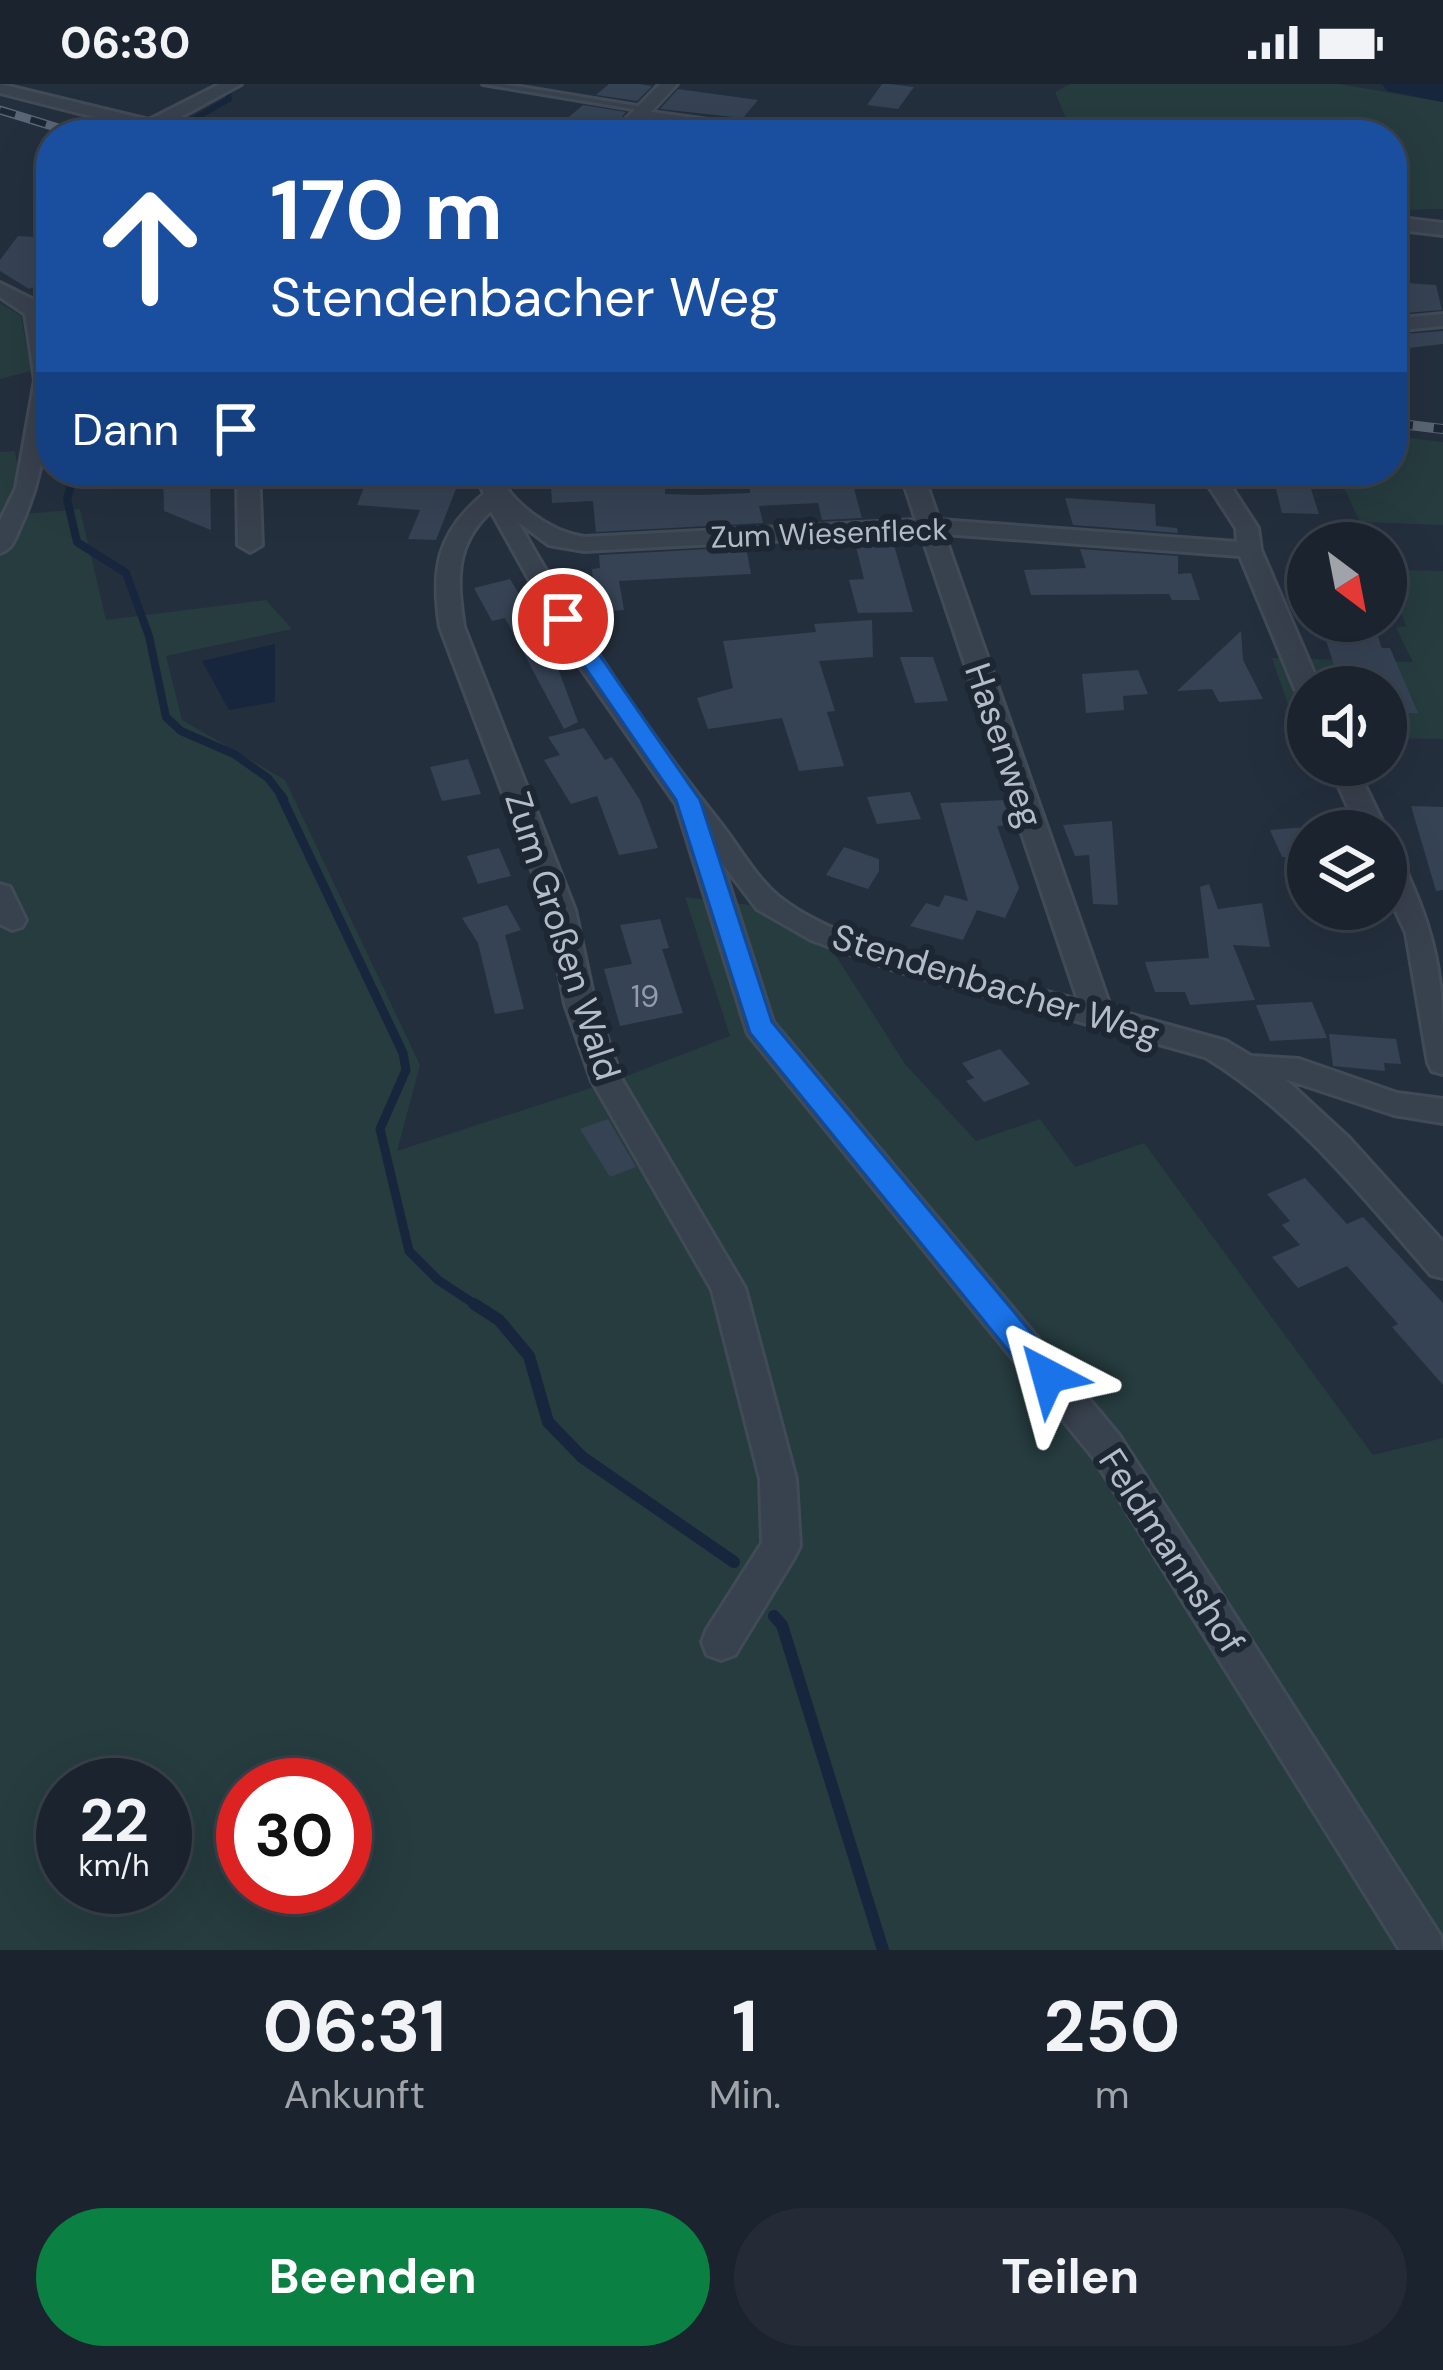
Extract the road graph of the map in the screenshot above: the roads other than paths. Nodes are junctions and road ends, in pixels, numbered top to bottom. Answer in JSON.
{"nodes":[{"id":1,"x":233,"y":84,"type":"edge"},
{"id":2,"x":487,"y":84,"type":"edge"},
{"id":3,"x":669,"y":84,"type":"edge"},
{"id":4,"x":0,"y":88,"type":"edge"},
{"id":5,"x":642,"y":111,"type":"junction"},
{"id":6,"x":131,"y":120,"type":"edge"},
{"id":7,"x":161,"y":120,"type":"edge"},
{"id":8,"x":634,"y":120,"type":"edge"},
{"id":9,"x":688,"y":120,"type":"edge"},
{"id":10,"x":1407,"y":225,"type":"edge"},
{"id":11,"x":1443,"y":229,"type":"edge"},
{"id":12,"x":0,"y":290,"type":"edge"},
{"id":13,"x":35,"y":313,"type":"joint"},
{"id":14,"x":36,"y":318,"type":"edge"},
{"id":15,"x":1443,"y":320,"type":"edge"},
{"id":16,"x":1407,"y":324,"type":"edge"},
{"id":17,"x":36,"y":441,"type":"edge"},
{"id":18,"x":248,"y":486,"type":"edge"},
{"id":19,"x":489,"y":486,"type":"edge"},
{"id":20,"x":493,"y":486,"type":"edge"},
{"id":21,"x":494,"y":486,"type":"edge"},
{"id":22,"x":916,"y":486,"type":"edge"},
{"id":23,"x":1219,"y":486,"type":"edge"},
{"id":24,"x":928,"y":526,"type":"junction"},
{"id":25,"x":0,"y":545,"type":"edge"},
{"id":26,"x":250,"y":545,"type":"dead end"},
{"id":27,"x":1249,"y":550,"type":"junction"},
{"id":28,"x":1298,"y":666,"type":"edge"},
{"id":29,"x":688,"y":800,"type":"junction"},
{"id":30,"x":1407,"y":905,"type":"edge"},
{"id":31,"x":1100,"y":1018,"type":"junction"},
{"id":32,"x":1443,"y":1064,"type":"edge"},
{"id":33,"x":1249,"y":1067,"type":"junction"},
{"id":34,"x":1443,"y":1111,"type":"edge"},
{"id":35,"x":1443,"y":1264,"type":"edge"},
{"id":36,"x":721,"y":1642,"type":"dead end"},
{"id":37,"x":1426,"y":1950,"type":"edge"}],
"edges":[{"from":1,"to":7,"type":"street"},
{"from":2,"to":5,"type":"lane"},
{"from":3,"to":5,"type":"street"},
{"from":4,"to":6,"type":"street"},
{"from":5,"to":8,"type":"street"},
{"from":5,"to":9,"type":"street"},
{"from":10,"to":11,"type":"street"},
{"from":12,"to":13,"type":"street"},
{"from":13,"to":14,"type":"street"},
{"from":15,"to":16,"type":"street"},
{"from":17,"to":25,"type":"street"},
{"from":18,"to":26,"type":"street"},
{"from":19,"to":36,"type":"street","name":"Zum Großen Wald"},
{"from":20,"to":29,"type":"street","name":"Stendenbacher Weg"},
{"from":21,"to":24,"type":"street","name":"Zum Wiesenfleck"},
{"from":22,"to":24,"type":"street","name":"Hasenweg"},
{"from":23,"to":27,"type":"street"},
{"from":24,"to":27,"type":"street","name":"Zum Wiesenfleck"},
{"from":24,"to":31,"type":"street","name":"Hasenweg"},
{"from":27,"to":28,"type":"street"},
{"from":29,"to":31,"type":"street","name":"Stendenbacher Weg"},
{"from":29,"to":37,"type":"street","name":"Feldmannshof"},
{"from":30,"to":32,"type":"street"},
{"from":31,"to":33,"type":"street","name":"Stendenbacher Weg"},
{"from":33,"to":34,"type":"street"},
{"from":33,"to":35,"type":"street","name":"Stendenbacher Weg"}]}
